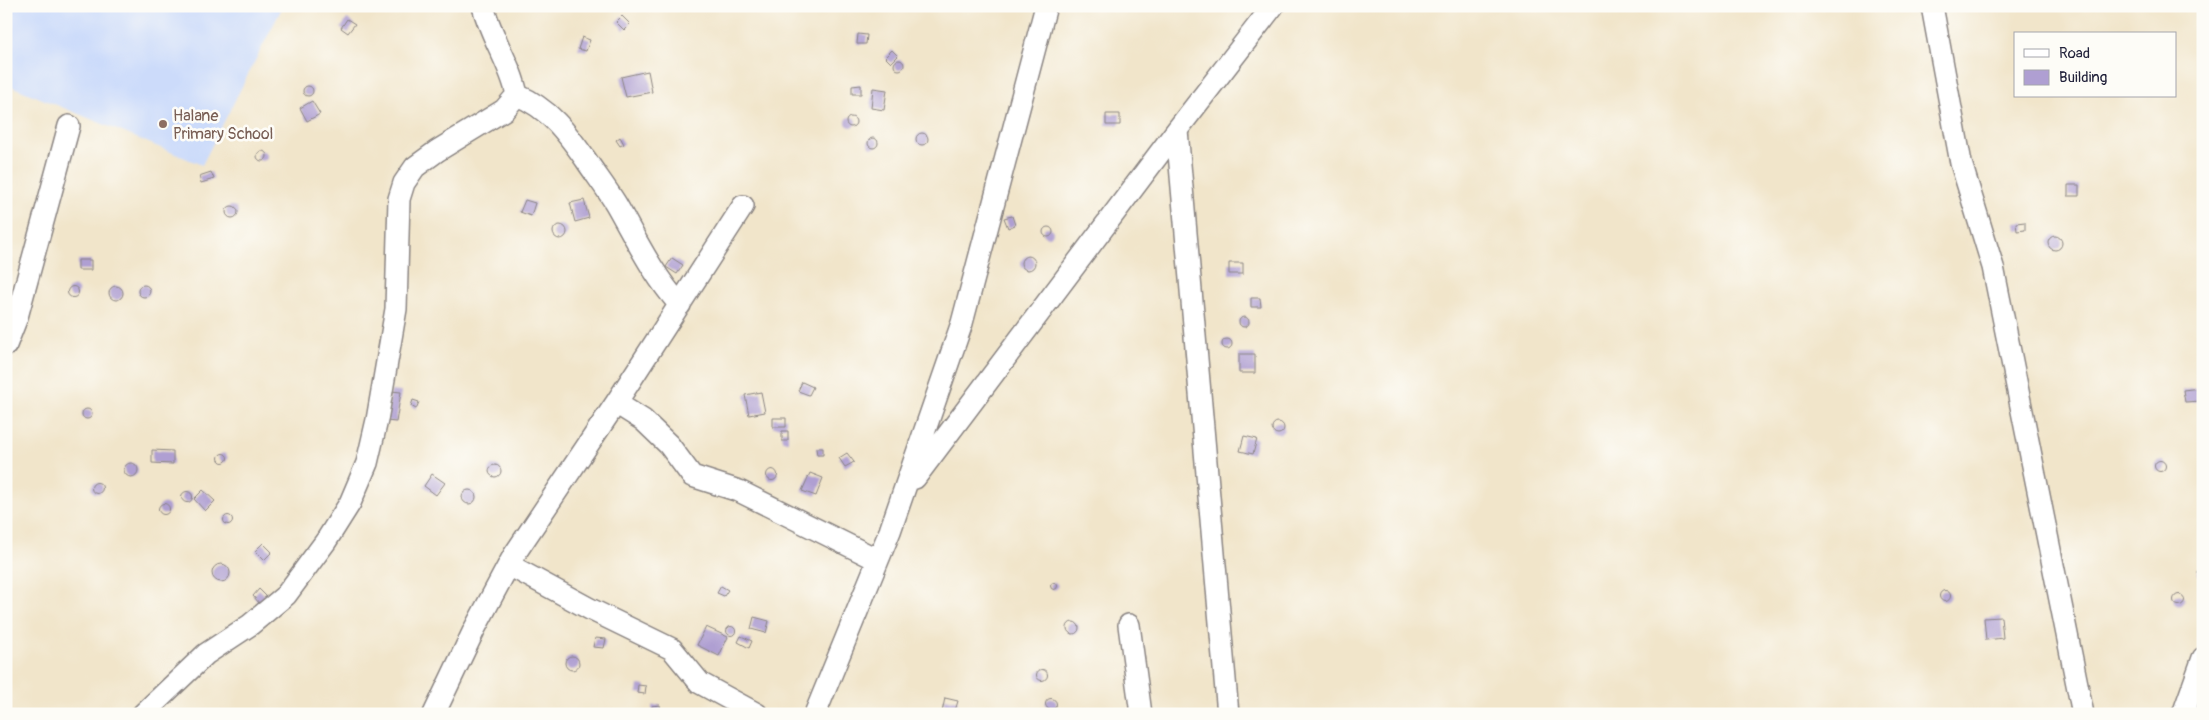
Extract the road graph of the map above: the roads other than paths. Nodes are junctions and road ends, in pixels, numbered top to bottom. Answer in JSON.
{"nodes":[{"id":1,"x":483,"y":6,"type":"edge"},
{"id":2,"x":1046,"y":6,"type":"edge"},
{"id":3,"x":1273,"y":6,"type":"edge"},
{"id":4,"x":1932,"y":6,"type":"edge"},
{"id":5,"x":517,"y":95,"type":"junction"},
{"id":6,"x":69,"y":126,"type":"dead end"},
{"id":7,"x":1177,"y":130,"type":"junction"},
{"id":8,"x":743,"y":206,"type":"dead end"},
{"id":9,"x":680,"y":305,"type":"junction"},
{"id":10,"x":6,"y":345,"type":"edge"},
{"id":11,"x":616,"y":403,"type":"junction"},
{"id":12,"x":904,"y":494,"type":"junction"},
{"id":13,"x":878,"y":560,"type":"junction"},
{"id":14,"x":509,"y":565,"type":"junction"},
{"id":15,"x":1129,"y":625,"type":"dead end"},
{"id":16,"x":2203,"y":658,"type":"edge"},
{"id":17,"x":143,"y":714,"type":"edge"},
{"id":18,"x":434,"y":714,"type":"edge"},
{"id":19,"x":757,"y":714,"type":"edge"},
{"id":20,"x":815,"y":714,"type":"edge"},
{"id":21,"x":1141,"y":714,"type":"edge"},
{"id":22,"x":1228,"y":714,"type":"edge"},
{"id":23,"x":2083,"y":714,"type":"edge"},
{"id":24,"x":2183,"y":714,"type":"edge"}],
"edges":[{"from":1,"to":5,"type":"street"},
{"from":2,"to":12,"type":"street"},
{"from":3,"to":7,"type":"street"},
{"from":4,"to":23,"type":"street"},
{"from":5,"to":9,"type":"street"},
{"from":5,"to":17,"type":"street"},
{"from":6,"to":10,"type":"street"},
{"from":7,"to":12,"type":"street"},
{"from":7,"to":22,"type":"street"},
{"from":8,"to":9,"type":"street"},
{"from":9,"to":11,"type":"street"},
{"from":11,"to":13,"type":"street"},
{"from":11,"to":14,"type":"street"},
{"from":12,"to":13,"type":"street"},
{"from":13,"to":20,"type":"street"},
{"from":14,"to":18,"type":"street"},
{"from":14,"to":19,"type":"street"},
{"from":15,"to":21,"type":"street"},
{"from":16,"to":24,"type":"street"}]}
